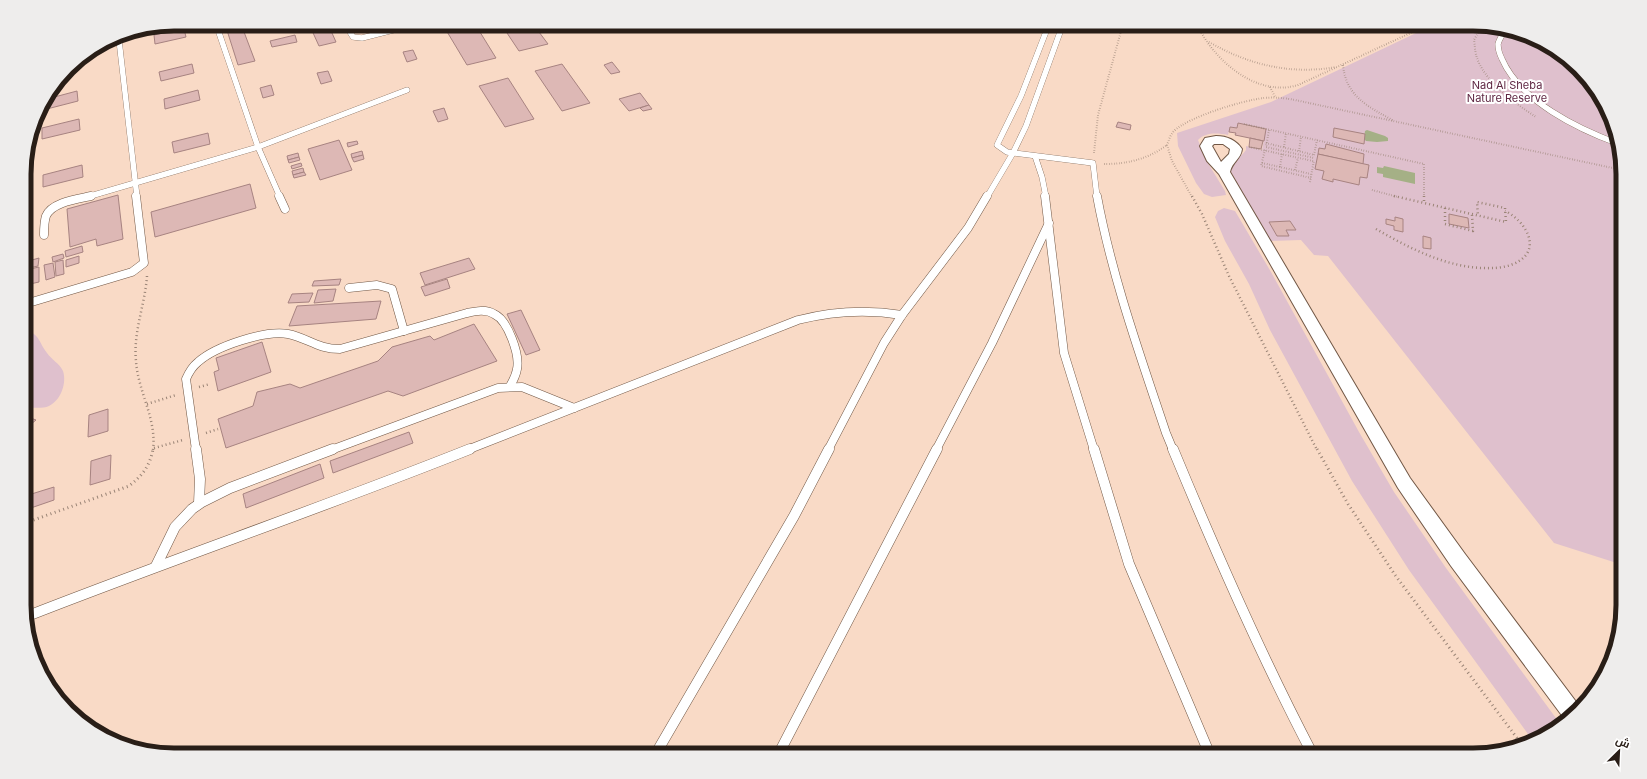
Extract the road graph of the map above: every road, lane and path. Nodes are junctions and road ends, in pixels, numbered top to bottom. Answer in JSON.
{"nodes":[{"id":1,"x":218,"y":31,"type":"edge"},
{"id":2,"x":349,"y":31,"type":"edge"},
{"id":3,"x":390,"y":31,"type":"edge"},
{"id":4,"x":1046,"y":31,"type":"edge"},
{"id":5,"x":1061,"y":31,"type":"edge"},
{"id":6,"x":1121,"y":31,"type":"edge"},
{"id":7,"x":1201,"y":31,"type":"edge"},
{"id":8,"x":1415,"y":31,"type":"edge"},
{"id":9,"x":1502,"y":34,"type":"edge"},
{"id":10,"x":1207,"y":40,"type":"junction"},
{"id":11,"x":119,"y":42,"type":"edge"},
{"id":12,"x":1343,"y":65,"type":"junction"},
{"id":13,"x":1270,"y":87,"type":"junction"},
{"id":14,"x":407,"y":90,"type":"dead end"},
{"id":15,"x":1275,"y":97,"type":"junction"},
{"id":16,"x":1396,"y":122,"type":"junction"},
{"id":17,"x":1244,"y":124,"type":"dead end"},
{"id":18,"x":1269,"y":130,"type":"junction"},
{"id":19,"x":1286,"y":133,"type":"junction"},
{"id":20,"x":1301,"y":137,"type":"junction"},
{"id":21,"x":1317,"y":140,"type":"junction"},
{"id":22,"x":1612,"y":141,"type":"edge"},
{"id":23,"x":1231,"y":143,"type":"junction"},
{"id":24,"x":1266,"y":143,"type":"junction"},
{"id":25,"x":1167,"y":145,"type":"junction"},
{"id":26,"x":258,"y":147,"type":"junction"},
{"id":27,"x":1284,"y":147,"type":"junction"},
{"id":28,"x":1265,"y":150,"type":"junction"},
{"id":29,"x":1299,"y":151,"type":"junction"},
{"id":30,"x":1013,"y":153,"type":"junction"},
{"id":31,"x":1282,"y":154,"type":"junction"},
{"id":32,"x":1314,"y":154,"type":"junction"},
{"id":33,"x":1035,"y":156,"type":"junction"},
{"id":34,"x":1298,"y":158,"type":"junction"},
{"id":35,"x":1314,"y":160,"type":"junction"},
{"id":36,"x":1262,"y":162,"type":"junction"},
{"id":37,"x":1093,"y":163,"type":"junction"},
{"id":38,"x":1280,"y":167,"type":"junction"},
{"id":39,"x":1616,"y":169,"type":"edge"},
{"id":40,"x":1295,"y":170,"type":"junction"},
{"id":41,"x":1224,"y":172,"type":"junction"},
{"id":42,"x":1311,"y":174,"type":"junction"},
{"id":43,"x":1311,"y":178,"type":"junction"},
{"id":44,"x":1310,"y":182,"type":"dead end"},
{"id":45,"x":135,"y":183,"type":"junction"},
{"id":46,"x":1372,"y":190,"type":"dead end"},
{"id":47,"x":1424,"y":203,"type":"junction"},
{"id":48,"x":1446,"y":208,"type":"junction"},
{"id":49,"x":285,"y":209,"type":"dead end"},
{"id":50,"x":1505,"y":211,"type":"junction"},
{"id":51,"x":1472,"y":215,"type":"junction"},
{"id":52,"x":1478,"y":216,"type":"junction"},
{"id":53,"x":1050,"y":222,"type":"junction"},
{"id":54,"x":1376,"y":229,"type":"dead end"},
{"id":55,"x":44,"y":235,"type":"dead end"},
{"id":56,"x":144,"y":263,"type":"junction"},
{"id":57,"x":349,"y":288,"type":"dead end"},
{"id":58,"x":31,"y":302,"type":"edge"},
{"id":59,"x":902,"y":315,"type":"junction"},
{"id":60,"x":404,"y":331,"type":"junction"},
{"id":61,"x":510,"y":386,"type":"junction"},
{"id":62,"x":574,"y":408,"type":"junction"},
{"id":63,"x":199,"y":503,"type":"junction"},
{"id":64,"x":31,"y":521,"type":"edge"},
{"id":65,"x":156,"y":566,"type":"junction"},
{"id":66,"x":31,"y":615,"type":"edge"},
{"id":67,"x":1570,"y":709,"type":"edge"},
{"id":68,"x":1519,"y":740,"type":"edge"},
{"id":69,"x":659,"y":748,"type":"edge"},
{"id":70,"x":782,"y":748,"type":"edge"},
{"id":71,"x":1207,"y":748,"type":"edge"},
{"id":72,"x":1309,"y":748,"type":"edge"}],
"edges":[{"from":1,"to":26,"type":"lane"},
{"from":2,"to":3,"type":"lane"},
{"from":4,"to":30,"type":"lane"},
{"from":5,"to":30,"type":"lane"},
{"from":6,"to":37,"type":"path"},
{"from":7,"to":10,"type":"path"},
{"from":8,"to":12,"type":"path"},
{"from":9,"to":22,"type":"lane"},
{"from":10,"to":12,"type":"path"},
{"from":10,"to":13,"type":"path"},
{"from":11,"to":45,"type":"lane"},
{"from":12,"to":13,"type":"path"},
{"from":12,"to":16,"type":"path"},
{"from":13,"to":15,"type":"path"},
{"from":14,"to":26,"type":"lane"},
{"from":15,"to":16,"type":"path"},
{"from":15,"to":25,"type":"path"},
{"from":16,"to":39,"type":"path"},
{"from":17,"to":18,"type":"path"},
{"from":18,"to":19,"type":"path"},
{"from":18,"to":24,"type":"path"},
{"from":19,"to":20,"type":"path"},
{"from":19,"to":27,"type":"path"},
{"from":20,"to":21,"type":"path"},
{"from":20,"to":29,"type":"path"},
{"from":21,"to":32,"type":"path"},
{"from":21,"to":47,"type":"path"},
{"from":23,"to":28,"type":"path"},
{"from":23,"to":41,"type":"street"},
{"from":23,"to":41,"type":"street"},
{"from":24,"to":27,"type":"path"},
{"from":24,"to":35,"type":"path"},
{"from":25,"to":37,"type":"path"},
{"from":25,"to":68,"type":"path"},
{"from":26,"to":45,"type":"lane"},
{"from":26,"to":49,"type":"lane"},
{"from":27,"to":29,"type":"path"},
{"from":28,"to":31,"type":"path"},
{"from":28,"to":36,"type":"path"},
{"from":29,"to":32,"type":"path"},
{"from":30,"to":33,"type":"lane"},
{"from":30,"to":59,"type":"lane"},
{"from":31,"to":34,"type":"path"},
{"from":31,"to":38,"type":"path"},
{"from":32,"to":35,"type":"path"},
{"from":33,"to":37,"type":"lane"},
{"from":33,"to":53,"type":"lane"},
{"from":34,"to":35,"type":"path"},
{"from":34,"to":40,"type":"path"},
{"from":35,"to":42,"type":"path"},
{"from":36,"to":38,"type":"path"},
{"from":36,"to":43,"type":"path"},
{"from":37,"to":72,"type":"lane"},
{"from":38,"to":40,"type":"path"},
{"from":40,"to":42,"type":"path"},
{"from":41,"to":67,"type":"street"},
{"from":42,"to":43,"type":"path"},
{"from":43,"to":44,"type":"path"},
{"from":45,"to":55,"type":"lane"},
{"from":45,"to":56,"type":"lane"},
{"from":46,"to":47,"type":"path"},
{"from":47,"to":48,"type":"path"},
{"from":48,"to":51,"type":"path"},
{"from":48,"to":51,"type":"path"},
{"from":50,"to":52,"type":"path"},
{"from":50,"to":52,"type":"path"},
{"from":50,"to":54,"type":"path"},
{"from":51,"to":52,"type":"path"},
{"from":53,"to":70,"type":"lane"},
{"from":53,"to":71,"type":"lane"},
{"from":56,"to":58,"type":"lane"},
{"from":56,"to":64,"type":"path"},
{"from":57,"to":60,"type":"lane"},
{"from":59,"to":62,"type":"lane"},
{"from":59,"to":69,"type":"lane"},
{"from":60,"to":61,"type":"lane"},
{"from":60,"to":63,"type":"lane"},
{"from":61,"to":62,"type":"lane"},
{"from":61,"to":63,"type":"lane"},
{"from":62,"to":65,"type":"lane"},
{"from":63,"to":65,"type":"lane"},
{"from":65,"to":66,"type":"lane"}]}
